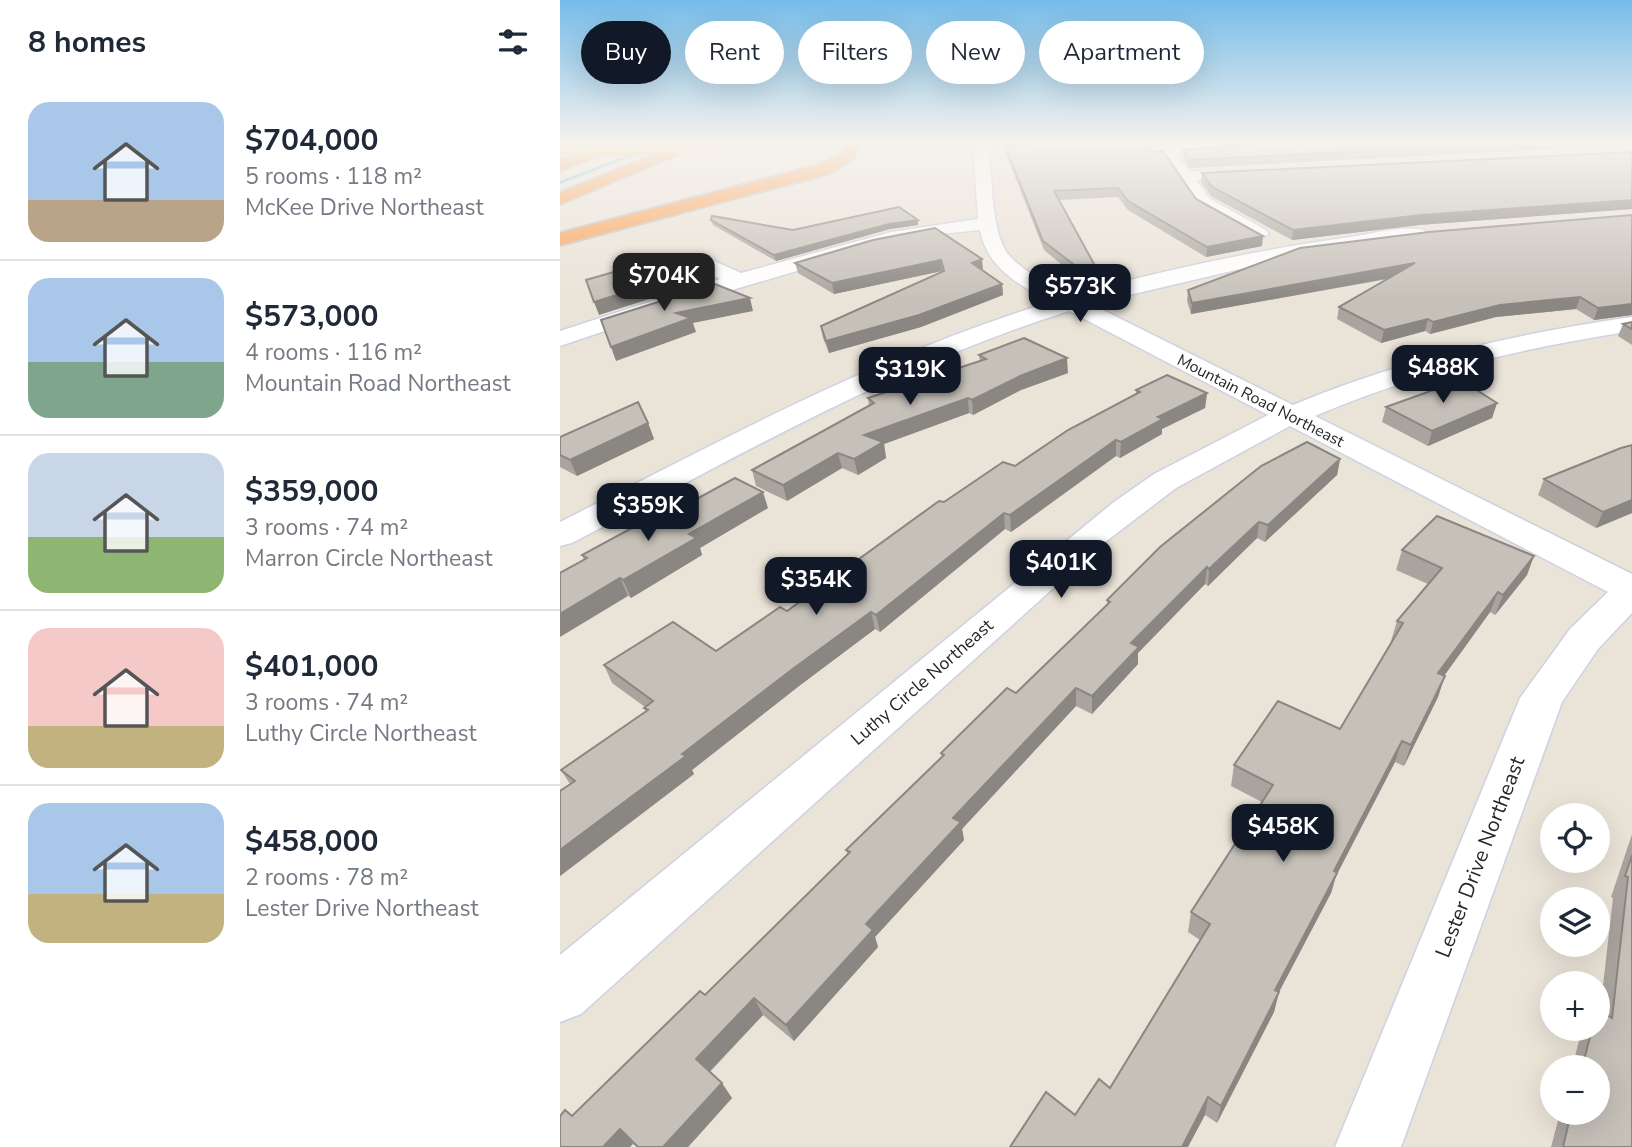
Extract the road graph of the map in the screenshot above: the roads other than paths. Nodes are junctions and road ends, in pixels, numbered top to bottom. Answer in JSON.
{"nodes":[{"id":1,"x":728,"y":195,"type":"edge"},
{"id":2,"x":988,"y":195,"type":"edge"},
{"id":3,"x":1199,"y":195,"type":"edge"},
{"id":4,"x":989,"y":224,"type":"junction"},
{"id":5,"x":1437,"y":231,"type":"edge"},
{"id":6,"x":560,"y":239,"type":"edge"},
{"id":7,"x":1289,"y":250,"type":"junction"},
{"id":8,"x":694,"y":259,"type":"dead end"},
{"id":9,"x":739,"y":280,"type":"junction"},
{"id":10,"x":1071,"y":303,"type":"junction"},
{"id":11,"x":1632,"y":324,"type":"edge"},
{"id":12,"x":560,"y":339,"type":"edge"},
{"id":13,"x":1292,"y":415,"type":"junction"},
{"id":14,"x":560,"y":536,"type":"edge"},
{"id":15,"x":1632,"y":590,"type":"edge"},
{"id":16,"x":560,"y":993,"type":"edge"},
{"id":17,"x":1368,"y":1147,"type":"edge"}],
"edges":[{"from":1,"to":6,"type":"highway"},
{"from":2,"to":4,"type":"street","name":"Mountain Road Northeast"},
{"from":3,"to":7,"type":"street"},
{"from":4,"to":9,"type":"street"},
{"from":4,"to":10,"type":"street","name":"Mountain Road Northeast"},
{"from":5,"to":7,"type":"street"},
{"from":7,"to":10,"type":"street"},
{"from":8,"to":9,"type":"street"},
{"from":9,"to":12,"type":"street"},
{"from":10,"to":13,"type":"street","name":"Mountain Road Northeast"},
{"from":10,"to":14,"type":"street"},
{"from":11,"to":13,"type":"street","name":"Luthy Circle Northeast"},
{"from":13,"to":15,"type":"street","name":"Mountain Road Northeast"},
{"from":13,"to":16,"type":"street","name":"Luthy Circle Northeast"},
{"from":15,"to":17,"type":"street","name":"Lester Drive Northeast"}]}
